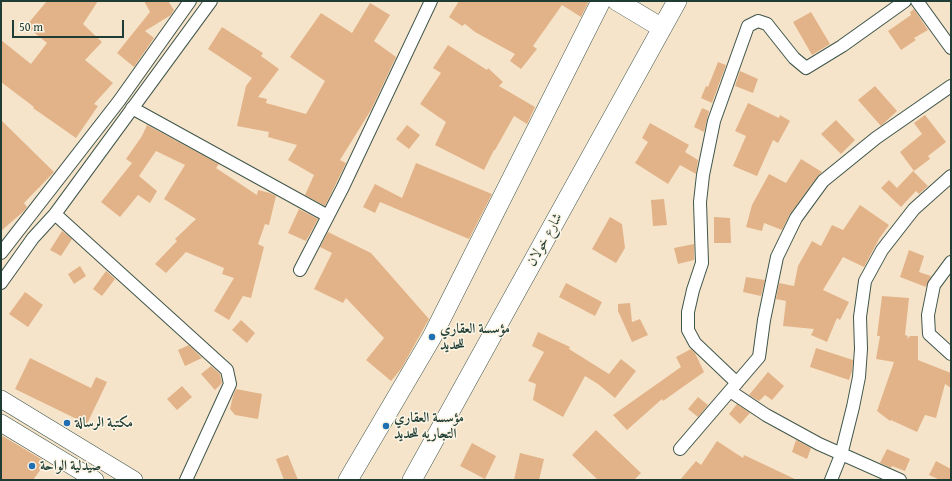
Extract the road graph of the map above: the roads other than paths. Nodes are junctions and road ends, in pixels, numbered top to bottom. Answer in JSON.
{"nodes":[{"id":1,"x":190,"y":1,"type":"edge"},
{"id":2,"x":211,"y":1,"type":"edge"},
{"id":3,"x":431,"y":1,"type":"edge"},
{"id":4,"x":601,"y":1,"type":"edge"},
{"id":5,"x":617,"y":1,"type":"edge"},
{"id":6,"x":678,"y":1,"type":"edge"},
{"id":7,"x":905,"y":1,"type":"edge"},
{"id":8,"x":917,"y":1,"type":"edge"},
{"id":9,"x":662,"y":28,"type":"junction"},
{"id":10,"x":951,"y":48,"type":"edge"},
{"id":11,"x":951,"y":86,"type":"edge"},
{"id":12,"x":132,"y":108,"type":"junction"},
{"id":13,"x":951,"y":176,"type":"edge"},
{"id":14,"x":55,"y":214,"type":"junction"},
{"id":15,"x":328,"y":216,"type":"junction"},
{"id":16,"x":1,"y":253,"type":"edge"},
{"id":17,"x":951,"y":262,"type":"edge"},
{"id":18,"x":300,"y":270,"type":"dead end"},
{"id":19,"x":1,"y":283,"type":"edge"},
{"id":20,"x":951,"y":354,"type":"edge"},
{"id":21,"x":734,"y":387,"type":"junction"},
{"id":22,"x":1,"y":399,"type":"edge"},
{"id":23,"x":1,"y":423,"type":"edge"},
{"id":24,"x":680,"y":449,"type":"dead end"},
{"id":25,"x":841,"y":455,"type":"junction"},
{"id":26,"x":95,"y":480,"type":"edge"},
{"id":27,"x":134,"y":480,"type":"edge"},
{"id":28,"x":186,"y":480,"type":"edge"},
{"id":29,"x":348,"y":480,"type":"edge"},
{"id":30,"x":412,"y":480,"type":"edge"},
{"id":31,"x":831,"y":480,"type":"edge"},
{"id":32,"x":900,"y":480,"type":"edge"}],
"edges":[{"from":1,"to":16,"type":"street"},
{"from":2,"to":12,"type":"street"},
{"from":3,"to":15,"type":"street"},
{"from":4,"to":29,"type":"main road"},
{"from":5,"to":9,"type":"main road"},
{"from":6,"to":9,"type":"main road","name":"شارع خولان"},
{"from":7,"to":21,"type":"street"},
{"from":8,"to":10,"type":"street"},
{"from":9,"to":30,"type":"main road","name":"شارع خولان"},
{"from":11,"to":21,"type":"street"},
{"from":12,"to":14,"type":"street"},
{"from":12,"to":15,"type":"street"},
{"from":13,"to":25,"type":"street"},
{"from":14,"to":19,"type":"street"},
{"from":14,"to":28,"type":"street"},
{"from":15,"to":18,"type":"street"},
{"from":17,"to":20,"type":"street"},
{"from":21,"to":24,"type":"street"},
{"from":21,"to":25,"type":"street"},
{"from":22,"to":27,"type":"street"},
{"from":23,"to":26,"type":"street"},
{"from":25,"to":31,"type":"street"},
{"from":25,"to":32,"type":"street"}]}
